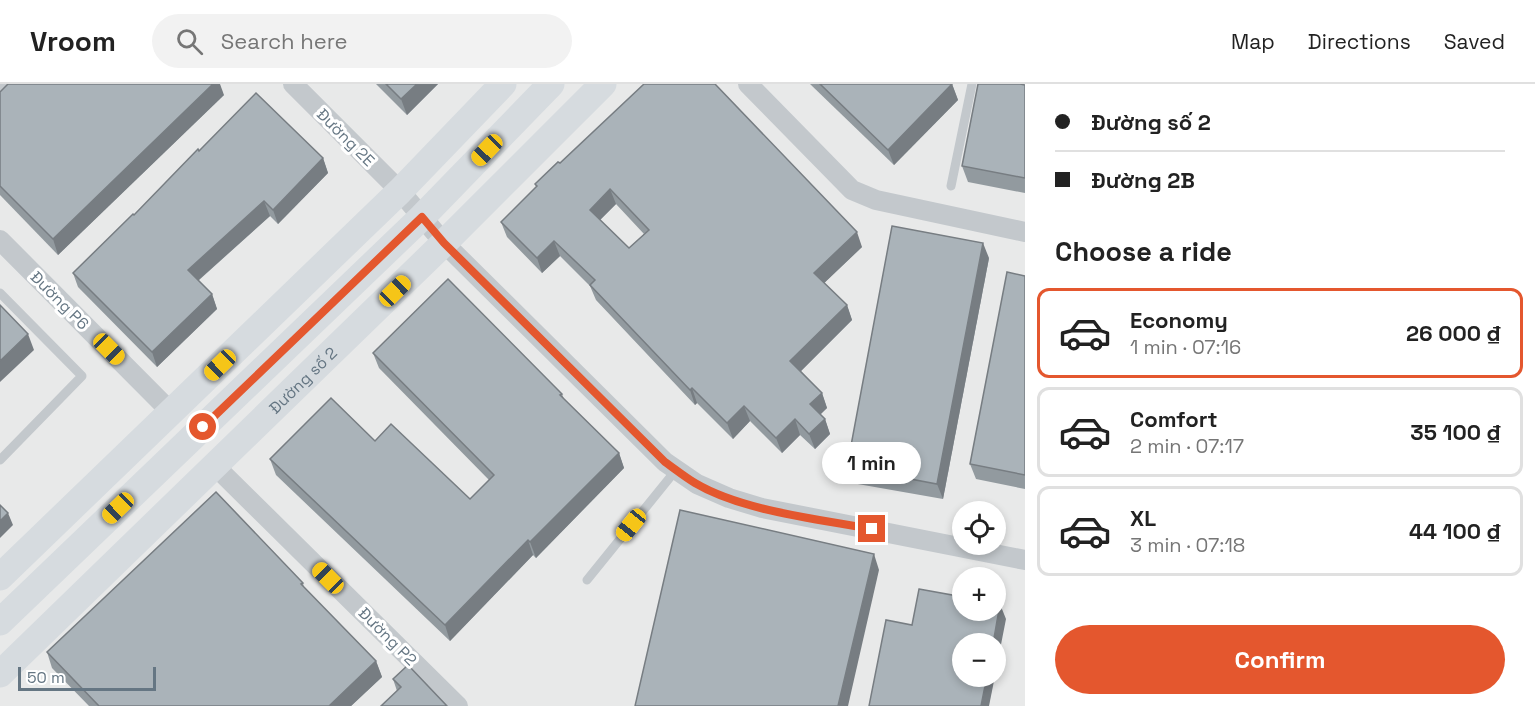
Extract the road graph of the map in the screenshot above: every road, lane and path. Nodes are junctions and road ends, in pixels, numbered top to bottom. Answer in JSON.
{"nodes":[{"id":1,"x":4,"y":84,"type":"edge"},
{"id":2,"x":293,"y":84,"type":"edge"},
{"id":3,"x":503,"y":84,"type":"edge"},
{"id":4,"x":551,"y":84,"type":"edge"},
{"id":5,"x":603,"y":84,"type":"edge"},
{"id":6,"x":748,"y":84,"type":"edge"},
{"id":7,"x":972,"y":84,"type":"edge"},
{"id":8,"x":0,"y":88,"type":"edge"},
{"id":9,"x":951,"y":186,"type":"dead end"},
{"id":10,"x":400,"y":191,"type":"junction"},
{"id":11,"x":422,"y":217,"type":"junction"},
{"id":12,"x":1025,"y":232,"type":"edge"},
{"id":13,"x":0,"y":240,"type":"edge"},
{"id":14,"x":444,"y":243,"type":"junction"},
{"id":15,"x":0,"y":293,"type":"edge"},
{"id":16,"x":171,"y":412,"type":"junction"},
{"id":17,"x":0,"y":460,"type":"edge"},
{"id":18,"x":214,"y":465,"type":"junction"},
{"id":19,"x":676,"y":470,"type":"junction"},
{"id":20,"x":1025,"y":560,"type":"edge"},
{"id":21,"x":0,"y":577,"type":"edge"},
{"id":22,"x":587,"y":580,"type":"dead end"},
{"id":23,"x":0,"y":622,"type":"edge"},
{"id":24,"x":0,"y":674,"type":"edge"},
{"id":25,"x":458,"y":706,"type":"edge"}],
"edges":[{"from":1,"to":8,"type":"lane"},
{"from":2,"to":10,"type":"street","name":"Đường 2E"},
{"from":3,"to":10,"type":"main road"},
{"from":4,"to":11,"type":"main road"},
{"from":5,"to":14,"type":"main road","name":"Đường số 2"},
{"from":6,"to":12,"type":"street"},
{"from":7,"to":9,"type":"lane"},
{"from":10,"to":11,"type":"street","name":"Đường 2E"},
{"from":10,"to":16,"type":"main road"},
{"from":11,"to":14,"type":"street","name":"Đường 2E"},
{"from":11,"to":23,"type":"main road"},
{"from":13,"to":16,"type":"street","name":"Đường P6"},
{"from":14,"to":18,"type":"main road","name":"Đường số 2"},
{"from":14,"to":19,"type":"street","name":"Đường 2E"},
{"from":15,"to":17,"type":"lane"},
{"from":16,"to":21,"type":"main road"},
{"from":18,"to":24,"type":"main road","name":"Đường số 2"},
{"from":18,"to":25,"type":"street","name":"Đường P2"},
{"from":19,"to":20,"type":"street","name":"Đường 2E"},
{"from":19,"to":22,"type":"lane"}]}
